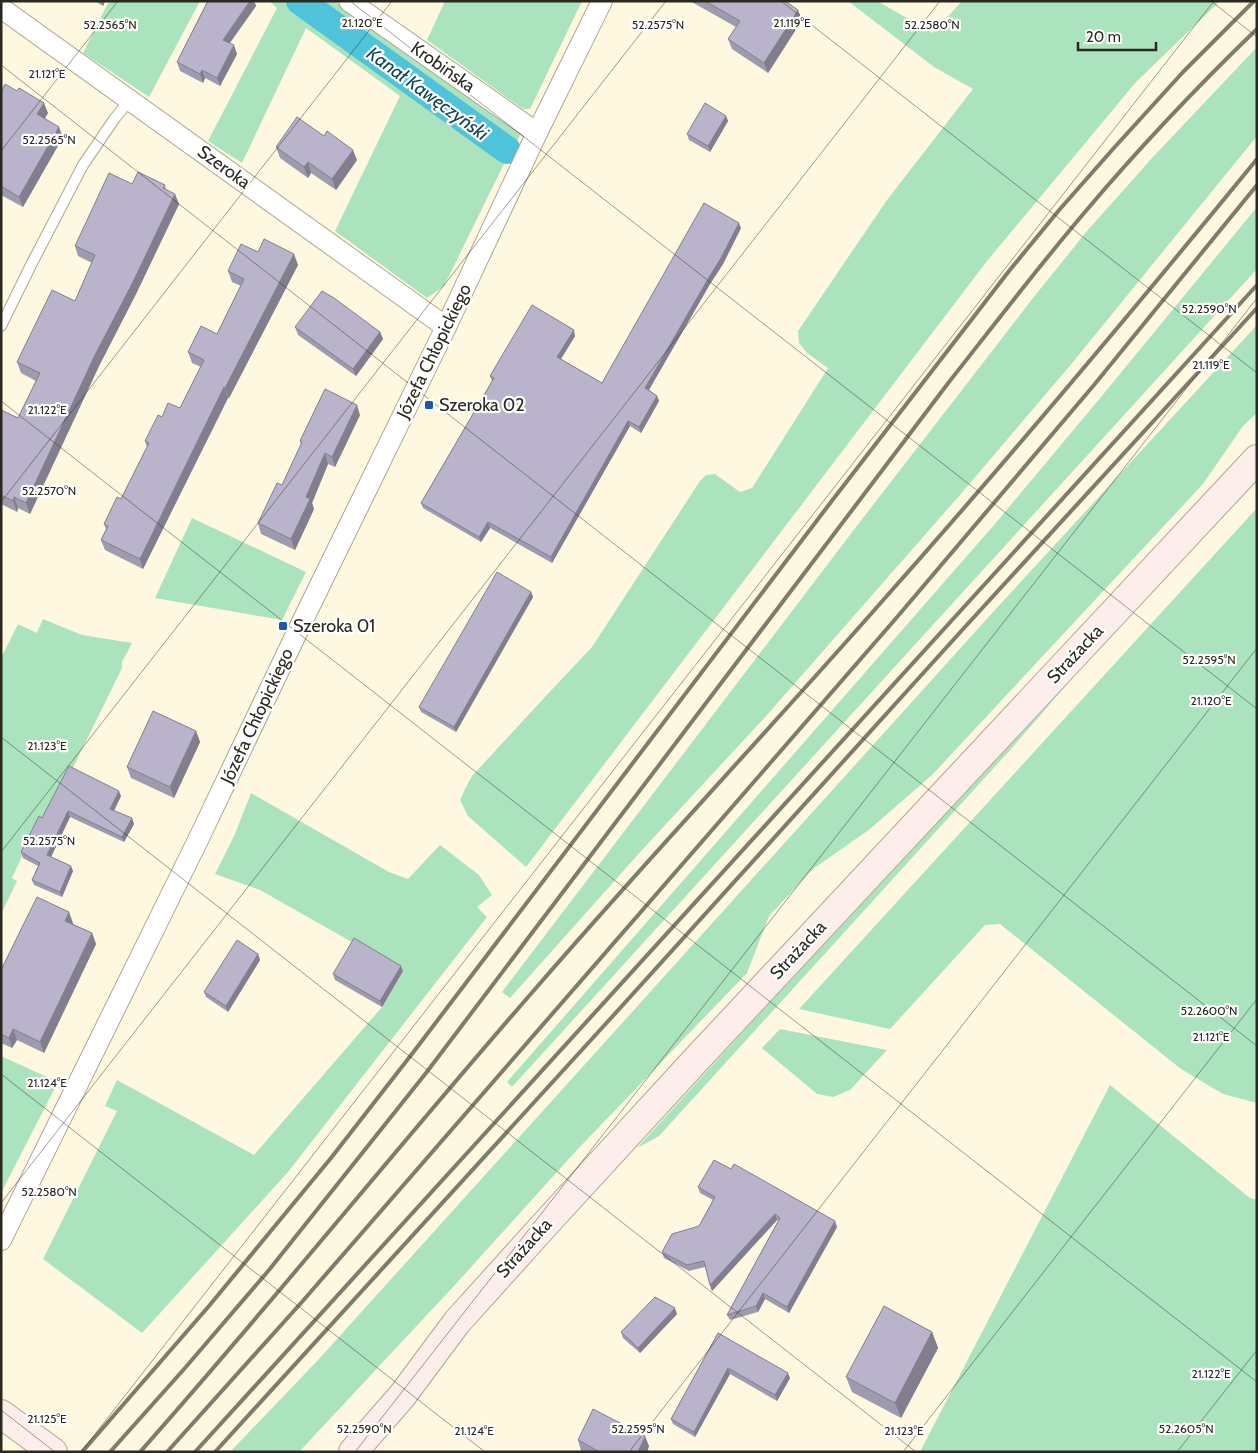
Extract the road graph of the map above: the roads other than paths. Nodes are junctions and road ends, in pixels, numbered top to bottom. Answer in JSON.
{"nodes":[{"id":1,"x":349,"y":1,"type":"edge"},
{"id":2,"x":602,"y":1,"type":"edge"},
{"id":3,"x":1,"y":8,"type":"edge"},
{"id":4,"x":130,"y":100,"type":"junction"},
{"id":5,"x":537,"y":133,"type":"junction"},
{"id":6,"x":1,"y":326,"type":"edge"},
{"id":7,"x":446,"y":327,"type":"junction"},
{"id":8,"x":1257,"y":459,"type":"edge"},
{"id":9,"x":1,"y":1240,"type":"edge"},
{"id":10,"x":1,"y":1414,"type":"edge"},
{"id":11,"x":54,"y":1452,"type":"edge"},
{"id":12,"x":353,"y":1452,"type":"edge"}],
"edges":[{"from":1,"to":5,"type":"street","name":"Krobińska"},
{"from":2,"to":5,"type":"street","name":"Józefa Chłopickiego"},
{"from":3,"to":4,"type":"street","name":"Szeroka"},
{"from":4,"to":6,"type":"lane"},
{"from":4,"to":7,"type":"street","name":"Szeroka"},
{"from":5,"to":7,"type":"street","name":"Józefa Chłopickiego"},
{"from":7,"to":9,"type":"street","name":"Józefa Chłopickiego"},
{"from":8,"to":12,"type":"main road","name":"Strażacka"},
{"from":10,"to":11,"type":"main road"}]}
